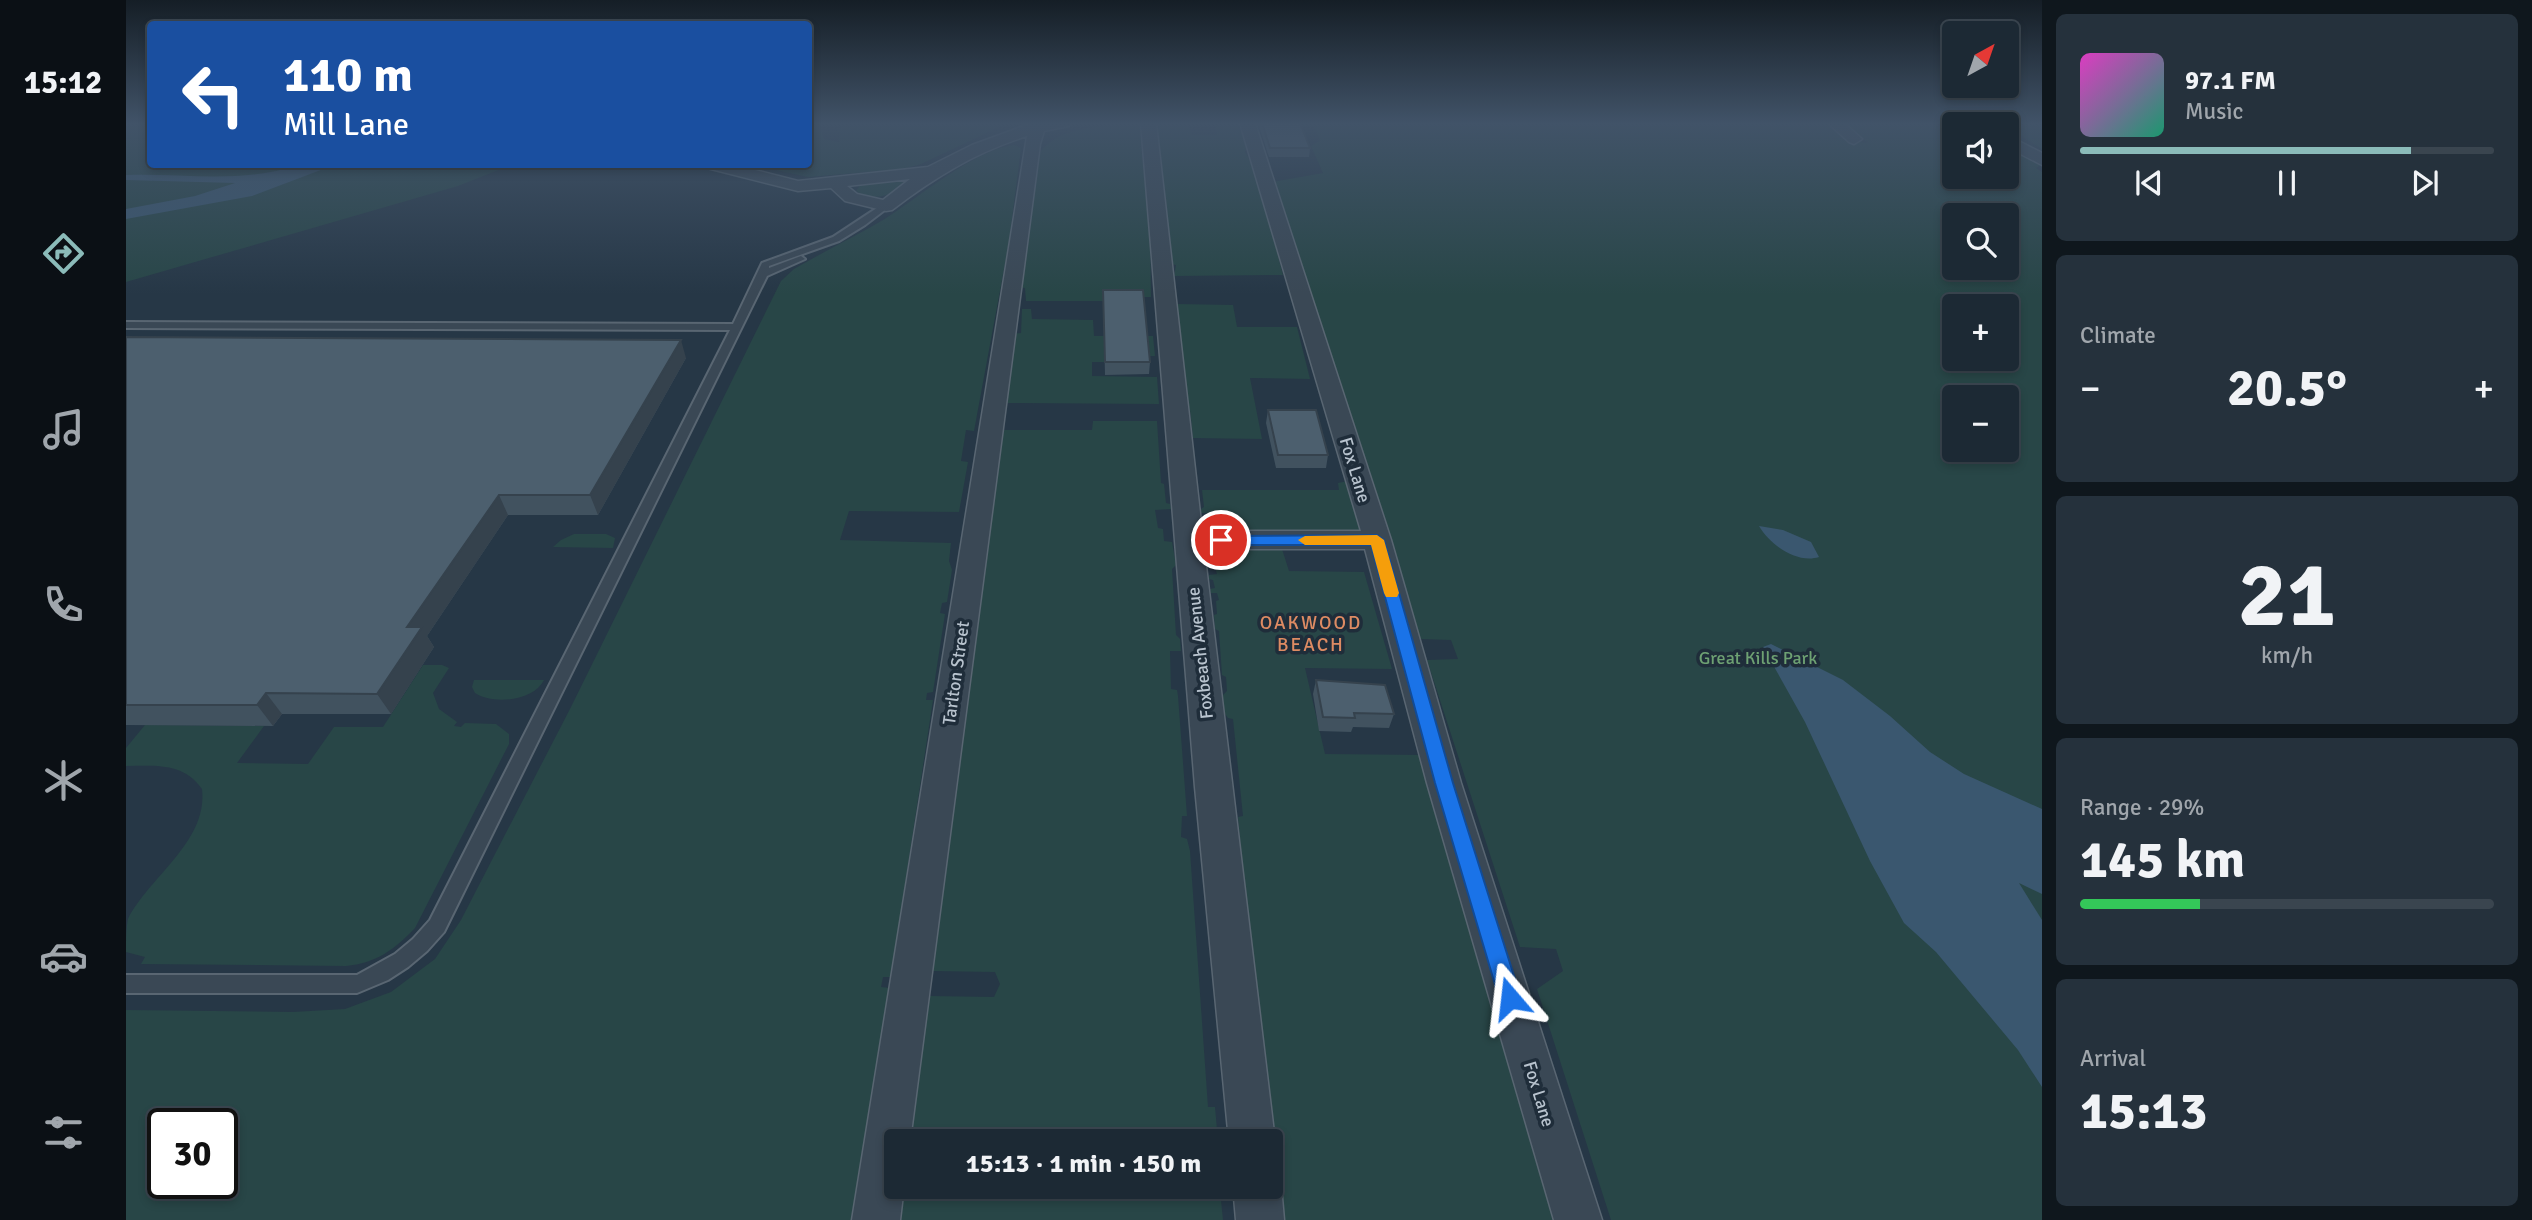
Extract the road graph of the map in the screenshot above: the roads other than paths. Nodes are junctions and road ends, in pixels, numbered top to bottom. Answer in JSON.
{"nodes":[{"id":1,"x":774,"y":180,"type":"edge"},
{"id":2,"x":863,"y":180,"type":"edge"},
{"id":3,"x":920,"y":180,"type":"edge"},
{"id":4,"x":1027,"y":180,"type":"edge"},
{"id":5,"x":1154,"y":180,"type":"edge"},
{"id":6,"x":1265,"y":180,"type":"edge"},
{"id":7,"x":837,"y":183,"type":"junction"},
{"id":8,"x":886,"y":206,"type":"junction"},
{"id":9,"x":818,"y":246,"type":"junction"},
{"id":10,"x":764,"y":274,"type":"junction"},
{"id":11,"x":126,"y":325,"type":"edge"},
{"id":12,"x":736,"y":327,"type":"junction"},
{"id":13,"x":1189,"y":540,"type":"junction"},
{"id":14,"x":1377,"y":540,"type":"junction"},
{"id":15,"x":126,"y":984,"type":"edge"},
{"id":16,"x":1251,"y":1129,"type":"edge"},
{"id":17,"x":1258,"y":1199,"type":"edge"},
{"id":18,"x":876,"y":1220,"type":"edge"},
{"id":19,"x":1260,"y":1220,"type":"edge"},
{"id":20,"x":1578,"y":1220,"type":"edge"}],
"edges":[{"from":1,"to":7,"type":"street"},
{"from":2,"to":7,"type":"street"},
{"from":3,"to":8,"type":"street"},
{"from":4,"to":18,"type":"street","name":"Tarlton Street"},
{"from":5,"to":13,"type":"street","name":"Foxbeach Avenue"},
{"from":6,"to":14,"type":"street","name":"Fox Lane"},
{"from":7,"to":8,"type":"street"},
{"from":8,"to":9,"type":"lane"},
{"from":9,"to":10,"type":"lane"},
{"from":9,"to":10,"type":"lane"},
{"from":10,"to":12,"type":"lane"},
{"from":11,"to":12,"type":"lane"},
{"from":12,"to":15,"type":"lane"},
{"from":13,"to":14,"type":"street"},
{"from":13,"to":16,"type":"street","name":"Foxbeach Avenue"},
{"from":14,"to":20,"type":"street","name":"Fox Lane"},
{"from":17,"to":19,"type":"street"}]}
